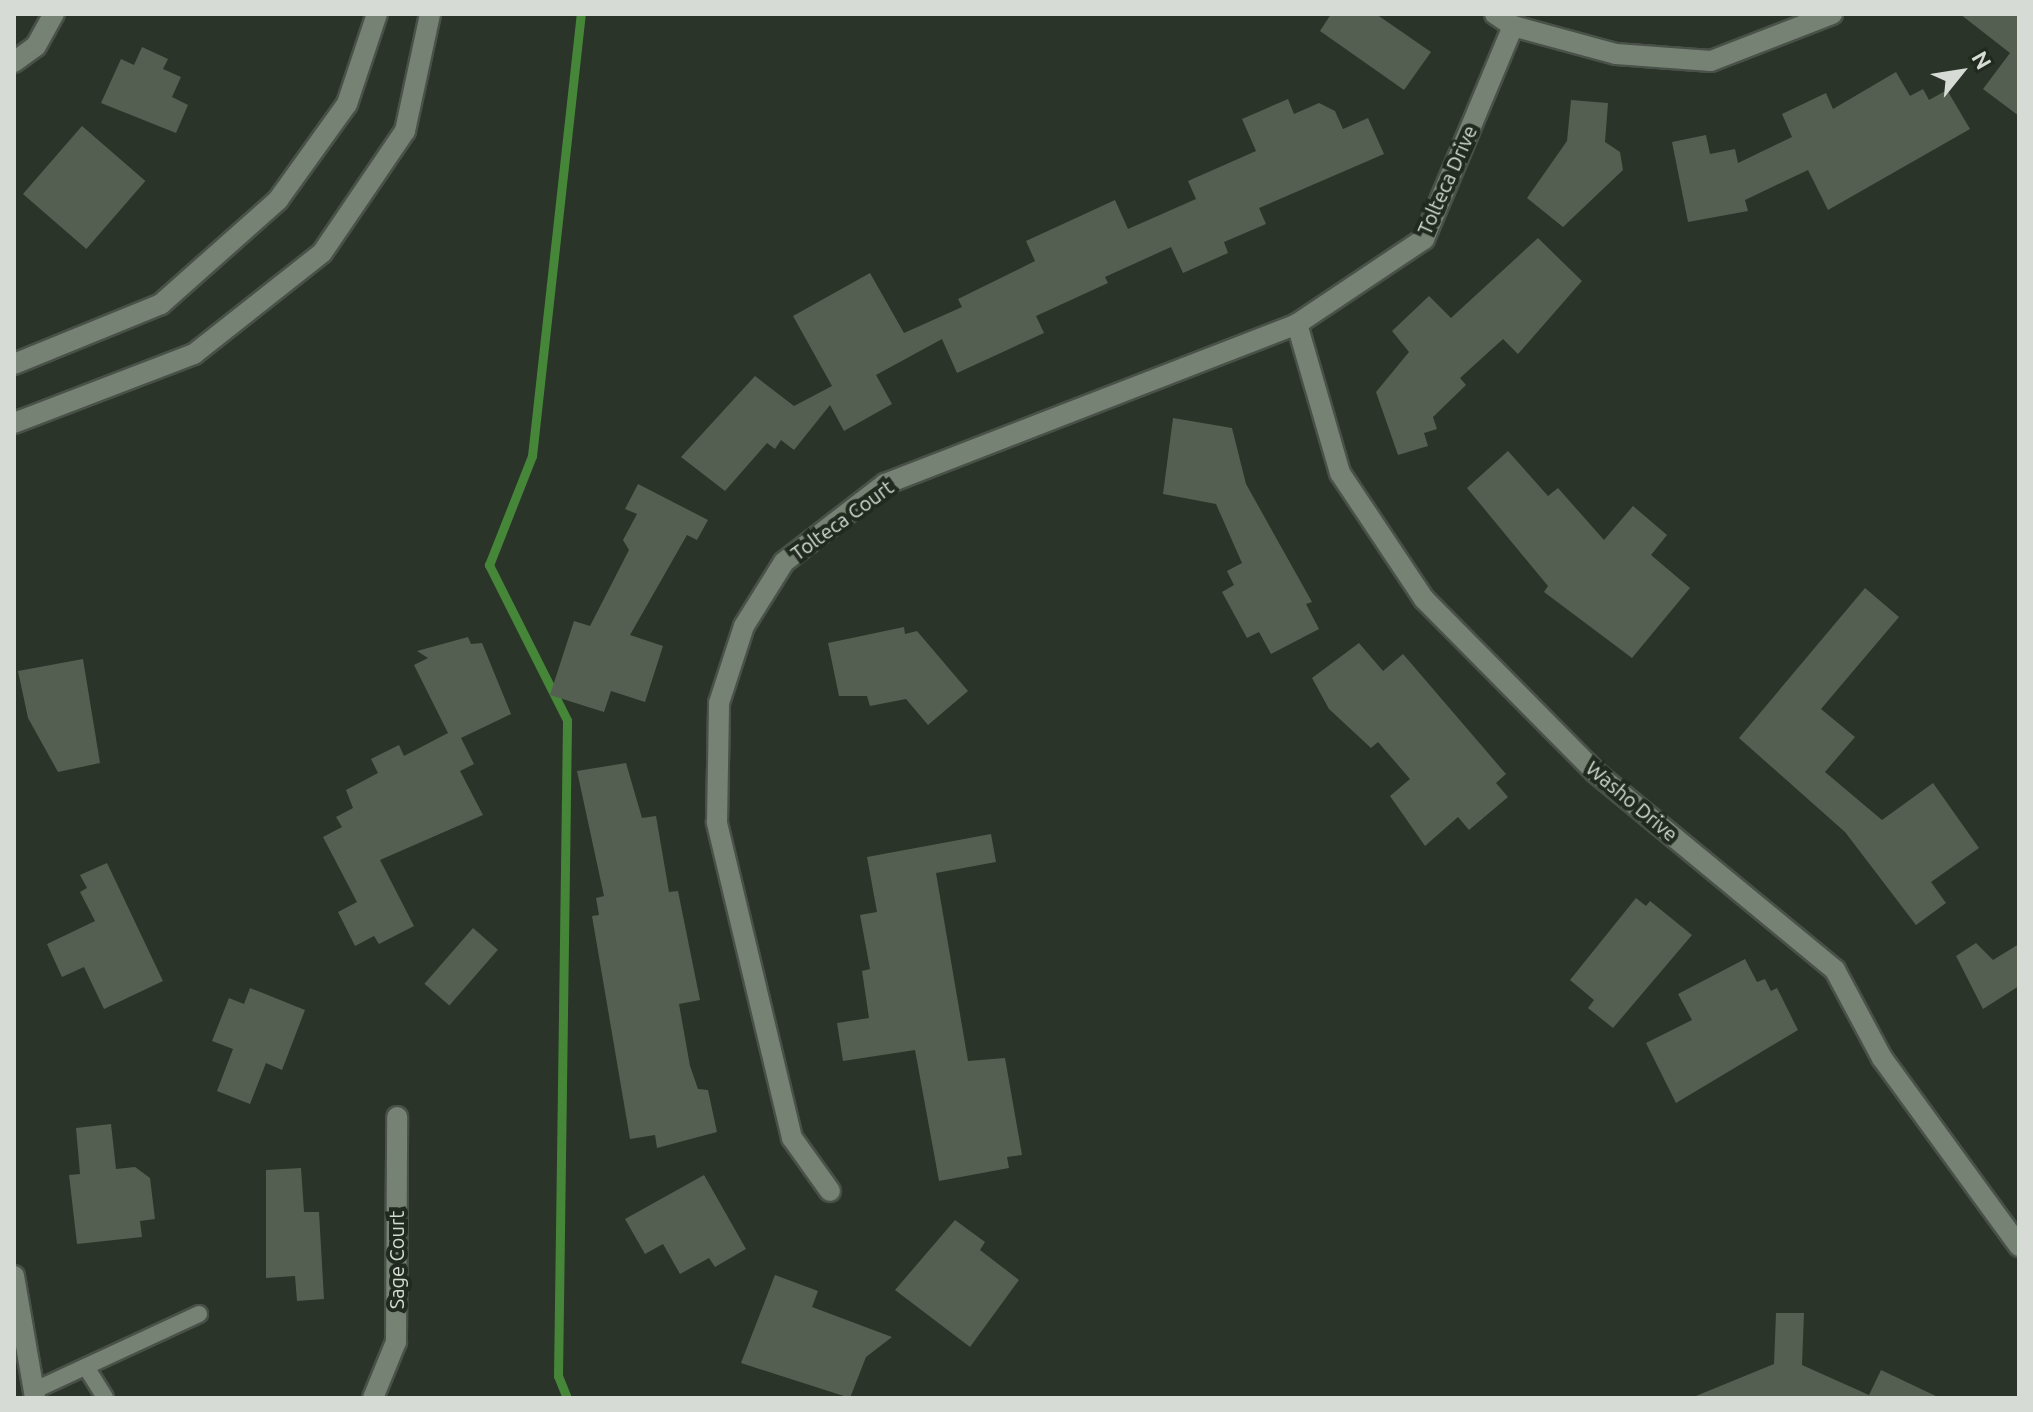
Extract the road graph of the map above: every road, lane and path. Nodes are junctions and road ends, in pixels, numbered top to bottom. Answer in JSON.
{"nodes":[{"id":1,"x":54,"y":14,"type":"edge"},
{"id":2,"x":377,"y":14,"type":"edge"},
{"id":3,"x":430,"y":14,"type":"edge"},
{"id":4,"x":1495,"y":14,"type":"edge"},
{"id":5,"x":1832,"y":14,"type":"edge"},
{"id":6,"x":1513,"y":26,"type":"junction"},
{"id":7,"x":14,"y":62,"type":"edge"},
{"id":8,"x":1297,"y":324,"type":"junction"},
{"id":9,"x":14,"y":364,"type":"edge"},
{"id":10,"x":14,"y":423,"type":"edge"},
{"id":11,"x":397,"y":1117,"type":"dead end"},
{"id":12,"x":830,"y":1191,"type":"dead end"},
{"id":13,"x":2019,"y":1246,"type":"edge"},
{"id":14,"x":14,"y":1276,"type":"edge"},
{"id":15,"x":199,"y":1314,"type":"dead end"},
{"id":16,"x":86,"y":1367,"type":"junction"},
{"id":17,"x":34,"y":1394,"type":"edge"},
{"id":18,"x":105,"y":1398,"type":"edge"},
{"id":19,"x":373,"y":1398,"type":"edge"}],
"edges":[{"from":1,"to":7,"type":"street"},
{"from":2,"to":9,"type":"street"},
{"from":3,"to":10,"type":"street"},
{"from":4,"to":6,"type":"street"},
{"from":5,"to":6,"type":"street"},
{"from":6,"to":8,"type":"street","name":"Tolteca Drive"},
{"from":8,"to":12,"type":"street","name":"Tolteca Court"},
{"from":8,"to":13,"type":"street","name":"Washo Drive"},
{"from":11,"to":19,"type":"street","name":"Sage Court"},
{"from":14,"to":17,"type":"street"},
{"from":15,"to":16,"type":"lane"},
{"from":16,"to":17,"type":"lane"},
{"from":16,"to":18,"type":"lane"}]}
